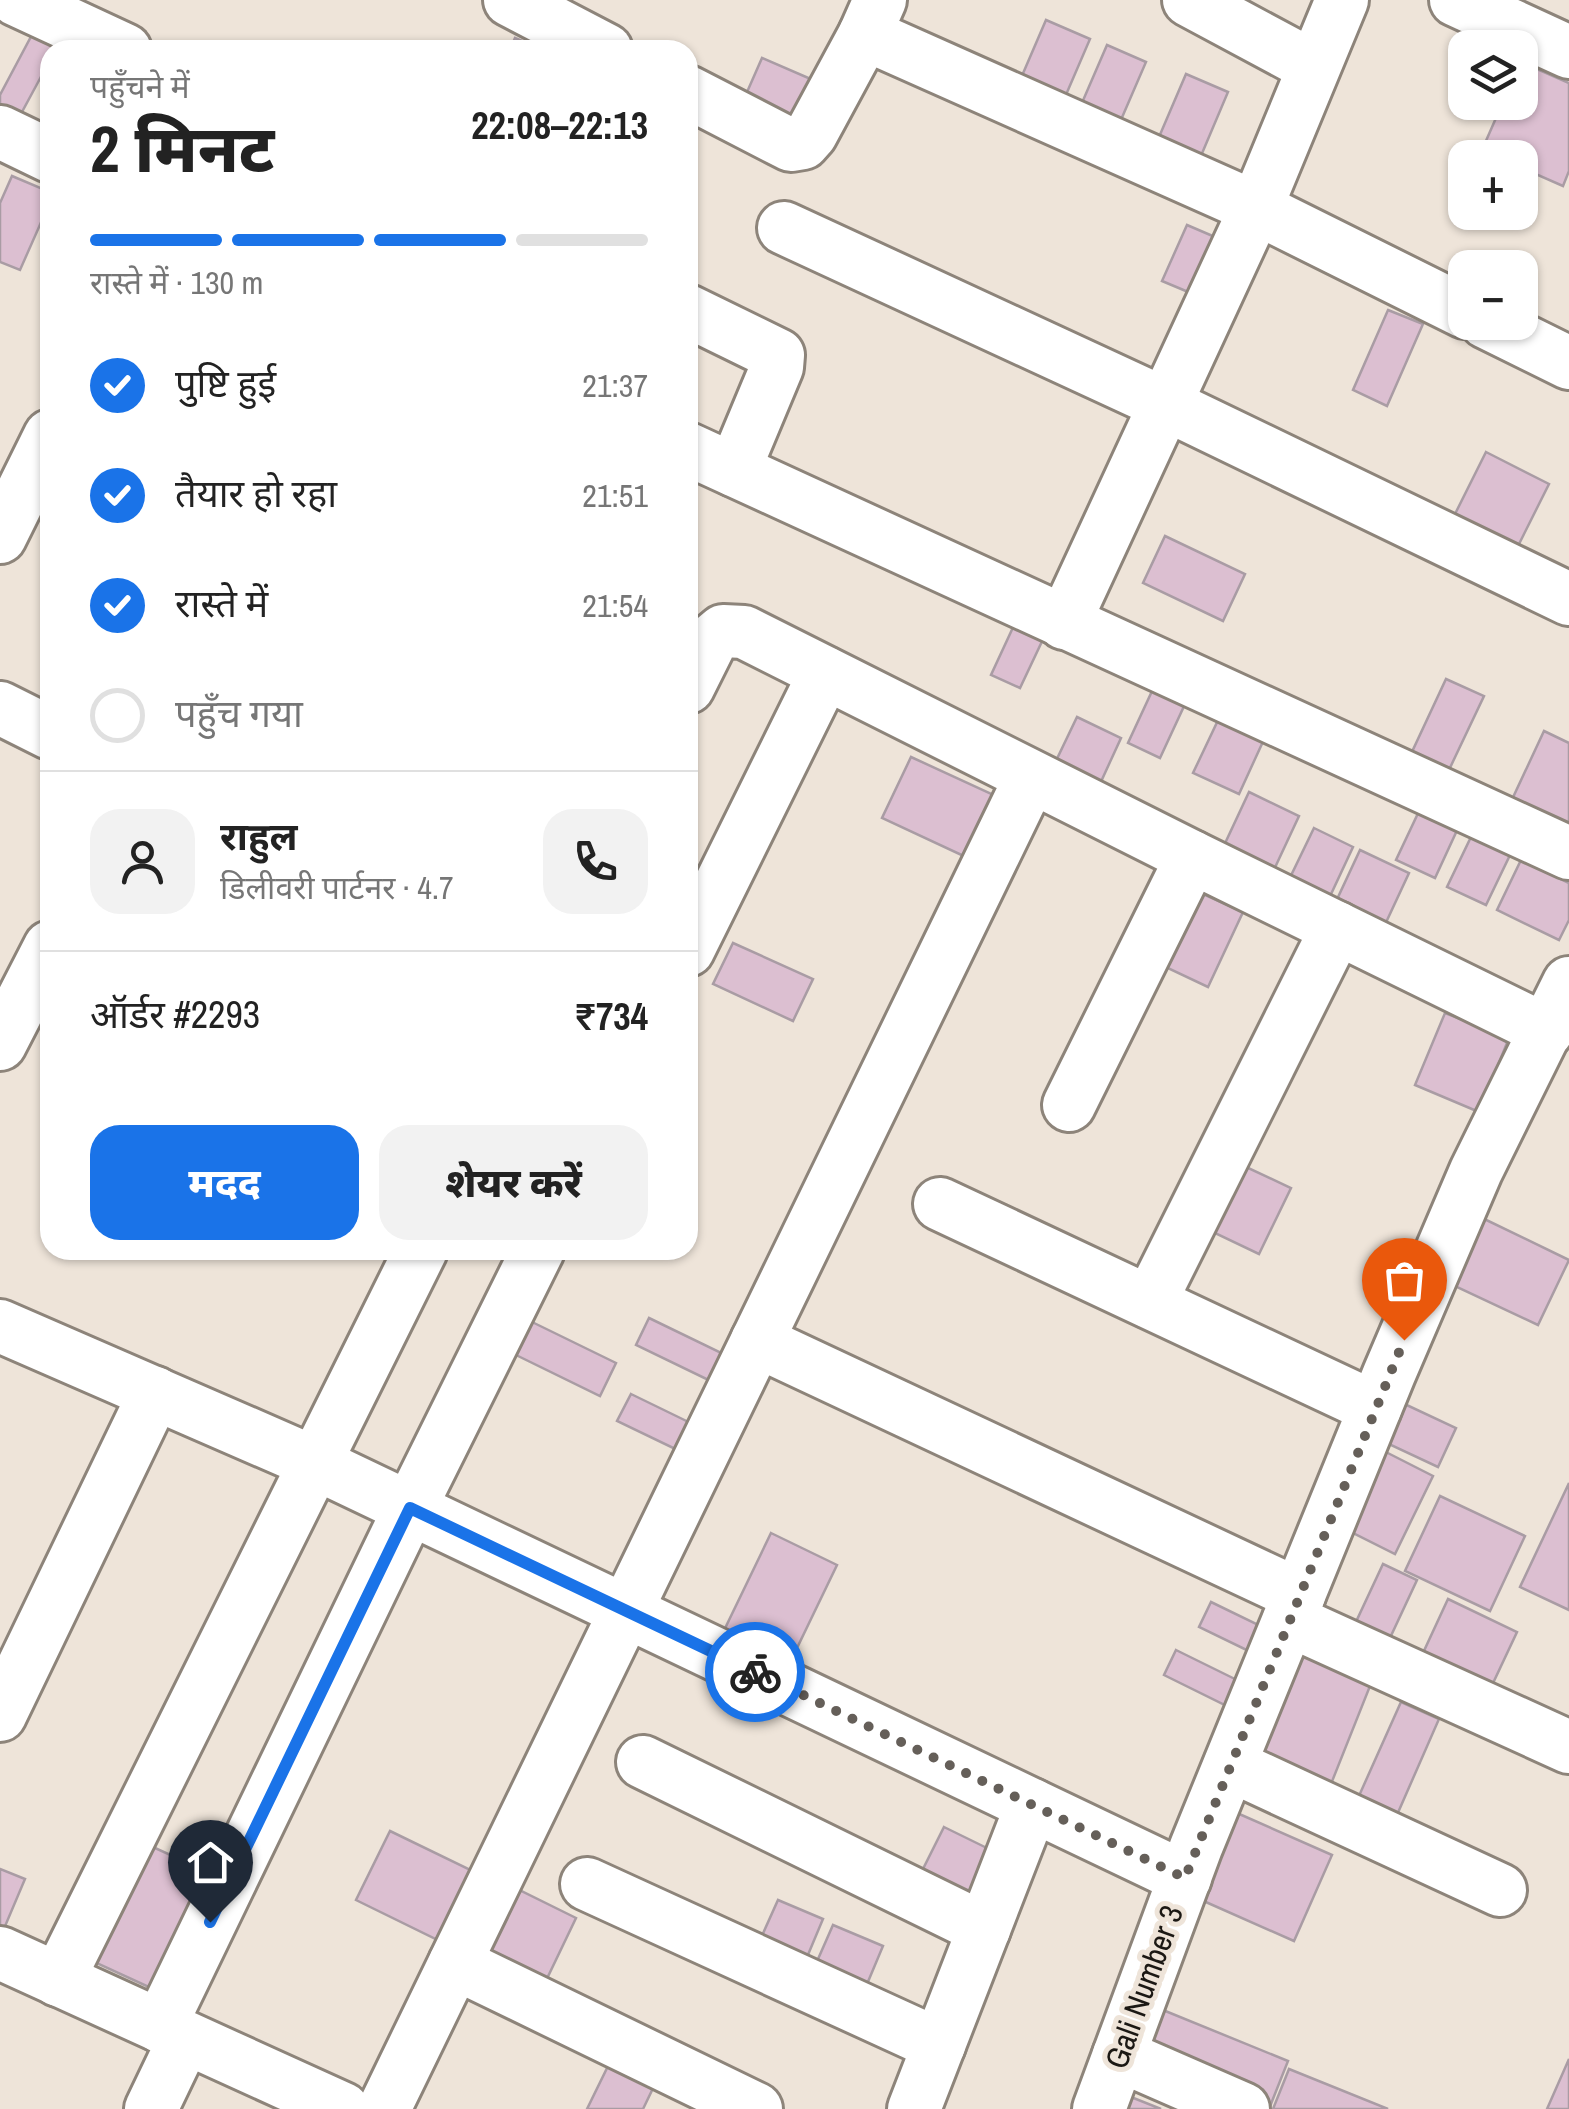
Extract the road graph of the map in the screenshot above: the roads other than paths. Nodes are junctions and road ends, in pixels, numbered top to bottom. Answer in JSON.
{"nodes":[{"id":1,"x":16,"y":0,"type":"edge"},
{"id":2,"x":510,"y":0,"type":"edge"},
{"id":3,"x":1189,"y":0,"type":"edge"},
{"id":4,"x":1342,"y":0,"type":"edge"},
{"id":5,"x":1456,"y":0,"type":"edge"},
{"id":6,"x":873,"y":17,"type":"edge"},
{"id":7,"x":103,"y":40,"type":"edge"},
{"id":8,"x":587,"y":40,"type":"edge"},
{"id":9,"x":1569,"y":52,"type":"edge"},
{"id":10,"x":1312,"y":66,"type":"junction"},
{"id":11,"x":698,"y":97,"type":"edge"},
{"id":12,"x":0,"y":132,"type":"edge"},
{"id":13,"x":40,"y":151,"type":"edge"},
{"id":14,"x":1256,"y":208,"type":"junction"},
{"id":15,"x":784,"y":228,"type":"dead end"},
{"id":16,"x":1448,"y":304,"type":"edge"},
{"id":17,"x":698,"y":316,"type":"edge"},
{"id":18,"x":1522,"y":340,"type":"edge"},
{"id":19,"x":1569,"y":363,"type":"edge"},
{"id":20,"x":1165,"y":404,"type":"junction"},
{"id":21,"x":698,"y":454,"type":"edge"},
{"id":22,"x":40,"y":456,"type":"edge"},
{"id":23,"x":734,"y":470,"type":"junction"},
{"id":24,"x":0,"y":538,"type":"edge"},
{"id":25,"x":1569,"y":599,"type":"edge"},
{"id":26,"x":1064,"y":623,"type":"junction"},
{"id":27,"x":698,"y":666,"type":"edge"},
{"id":28,"x":826,"y":673,"type":"junction"},
{"id":29,"x":0,"y":708,"type":"edge"},
{"id":30,"x":40,"y":728,"type":"edge"},
{"id":31,"x":1031,"y":777,"type":"junction"},
{"id":32,"x":1569,"y":853,"type":"edge"},
{"id":33,"x":1192,"y":858,"type":"junction"},
{"id":34,"x":1337,"y":928,"type":"junction"},
{"id":35,"x":698,"y":930,"type":"edge"},
{"id":36,"x":40,"y":966,"type":"edge"},
{"id":37,"x":1569,"y":983,"type":"edge"},
{"id":38,"x":1547,"y":1031,"type":"junction"},
{"id":39,"x":0,"y":1044,"type":"edge"},
{"id":40,"x":1069,"y":1106,"type":"dead end"},
{"id":41,"x":940,"y":1204,"type":"dead end"},
{"id":42,"x":415,"y":1260,"type":"edge"},
{"id":43,"x":533,"y":1260,"type":"edge"},
{"id":44,"x":1150,"y":1302,"type":"junction"},
{"id":45,"x":0,"y":1326,"type":"edge"},
{"id":46,"x":757,"y":1341,"type":"junction"},
{"id":47,"x":155,"y":1394,"type":"junction"},
{"id":48,"x":1375,"y":1408,"type":"junction"},
{"id":49,"x":315,"y":1463,"type":"junction"},
{"id":50,"x":410,"y":1508,"type":"junction"},
{"id":51,"x":1294,"y":1607,"type":"junction"},
{"id":52,"x":626,"y":1611,"type":"junction"},
{"id":53,"x":0,"y":1715,"type":"edge"},
{"id":54,"x":1569,"y":1747,"type":"edge"},
{"id":55,"x":643,"y":1762,"type":"dead end"},
{"id":56,"x":1230,"y":1765,"type":"junction"},
{"id":57,"x":1032,"y":1804,"type":"junction"},
{"id":58,"x":1185,"y":1878,"type":"junction"},
{"id":59,"x":587,"y":1884,"type":"dead end"},
{"id":60,"x":1500,"y":1890,"type":"dead end"},
{"id":61,"x":984,"y":1929,"type":"junction"},
{"id":62,"x":0,"y":1954,"type":"edge"},
{"id":63,"x":456,"y":1963,"type":"junction"},
{"id":64,"x":58,"y":1980,"type":"junction"},
{"id":65,"x":172,"y":2032,"type":"junction"},
{"id":66,"x":939,"y":2046,"type":"junction"},
{"id":67,"x":1119,"y":2056,"type":"junction"},
{"id":68,"x":151,"y":2109,"type":"edge"},
{"id":69,"x":343,"y":2109,"type":"edge"},
{"id":70,"x":384,"y":2109,"type":"edge"},
{"id":71,"x":756,"y":2109,"type":"edge"},
{"id":72,"x":914,"y":2109,"type":"edge"},
{"id":73,"x":1099,"y":2109,"type":"edge"},
{"id":74,"x":1243,"y":2109,"type":"edge"}],
"edges":[{"from":1,"to":7,"type":"street"},
{"from":2,"to":8,"type":"street"},
{"from":3,"to":10,"type":"street"},
{"from":4,"to":10,"type":"street"},
{"from":5,"to":9,"type":"street"},
{"from":6,"to":11,"type":"street"},
{"from":6,"to":14,"type":"street"},
{"from":10,"to":14,"type":"street"},
{"from":12,"to":13,"type":"street"},
{"from":14,"to":16,"type":"street"},
{"from":14,"to":20,"type":"street"},
{"from":15,"to":20,"type":"street"},
{"from":17,"to":23,"type":"street"},
{"from":18,"to":19,"type":"street"},
{"from":20,"to":25,"type":"street"},
{"from":20,"to":26,"type":"street"},
{"from":21,"to":23,"type":"street"},
{"from":22,"to":24,"type":"street"},
{"from":23,"to":26,"type":"street"},
{"from":26,"to":32,"type":"street"},
{"from":27,"to":28,"type":"street"},
{"from":28,"to":31,"type":"street"},
{"from":28,"to":35,"type":"street"},
{"from":29,"to":30,"type":"street"},
{"from":31,"to":33,"type":"street"},
{"from":31,"to":46,"type":"street"},
{"from":33,"to":34,"type":"street"},
{"from":33,"to":40,"type":"street"},
{"from":34,"to":38,"type":"street"},
{"from":34,"to":44,"type":"street"},
{"from":36,"to":39,"type":"street"},
{"from":37,"to":38,"type":"street","name":"Gali Number 3"},
{"from":38,"to":48,"type":"street","name":"Gali Number 3"},
{"from":41,"to":44,"type":"street"},
{"from":42,"to":49,"type":"street"},
{"from":43,"to":50,"type":"street"},
{"from":44,"to":48,"type":"street"},
{"from":45,"to":47,"type":"street"},
{"from":46,"to":51,"type":"street"},
{"from":46,"to":52,"type":"street"},
{"from":47,"to":49,"type":"street"},
{"from":47,"to":53,"type":"street"},
{"from":48,"to":51,"type":"street","name":"Gali Number 3"},
{"from":49,"to":50,"type":"street"},
{"from":49,"to":64,"type":"street"},
{"from":50,"to":52,"type":"street"},
{"from":50,"to":65,"type":"street"},
{"from":51,"to":54,"type":"street"},
{"from":51,"to":56,"type":"street","name":"Gali Number 3"},
{"from":52,"to":57,"type":"street"},
{"from":52,"to":63,"type":"street"},
{"from":55,"to":61,"type":"street"},
{"from":56,"to":58,"type":"street","name":"Gali Number 3"},
{"from":56,"to":60,"type":"street"},
{"from":57,"to":58,"type":"street"},
{"from":57,"to":61,"type":"street"},
{"from":58,"to":67,"type":"street","name":"Gali Number 3"},
{"from":59,"to":66,"type":"street"},
{"from":61,"to":66,"type":"street"},
{"from":62,"to":64,"type":"street"},
{"from":63,"to":70,"type":"street"},
{"from":63,"to":71,"type":"street"},
{"from":64,"to":65,"type":"street"},
{"from":65,"to":68,"type":"street"},
{"from":65,"to":69,"type":"street"},
{"from":66,"to":72,"type":"street"},
{"from":67,"to":73,"type":"street","name":"Gali Number 3"},
{"from":67,"to":74,"type":"street"}]}
